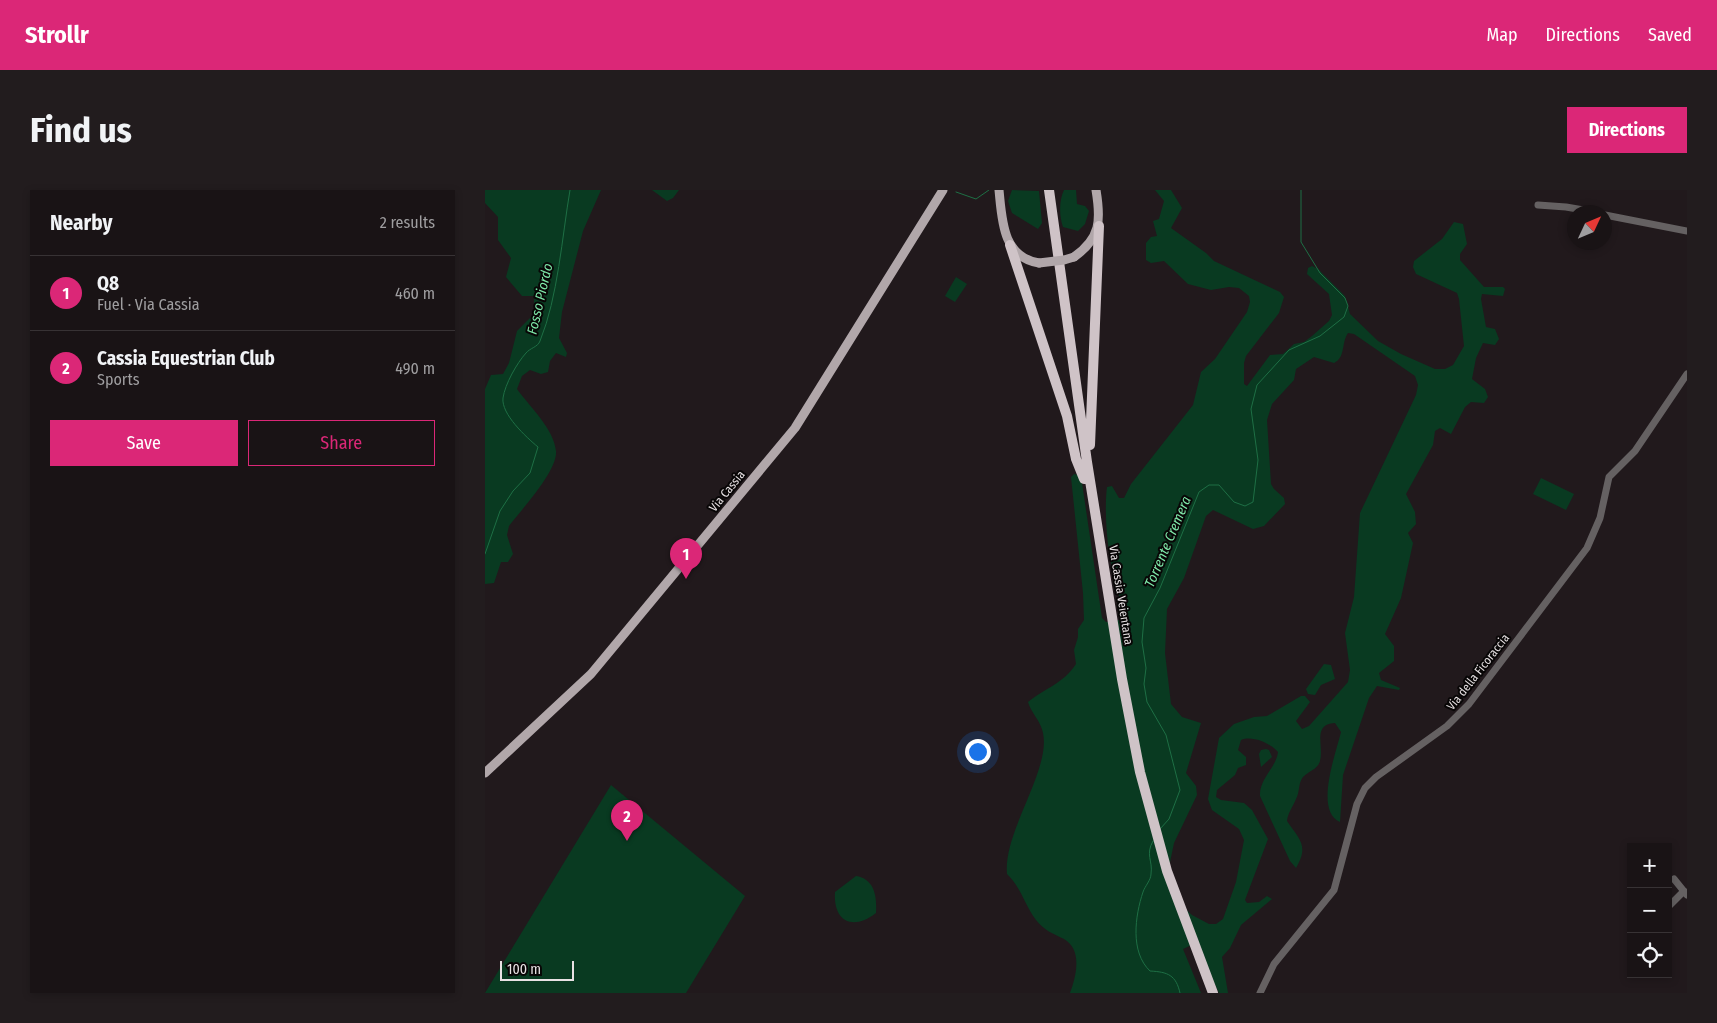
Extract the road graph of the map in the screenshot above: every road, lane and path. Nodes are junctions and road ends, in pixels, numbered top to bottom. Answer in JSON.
{"nodes":[{"id":1,"x":943,"y":190,"type":"edge"},
{"id":2,"x":999,"y":190,"type":"edge"},
{"id":3,"x":1043,"y":190,"type":"edge"},
{"id":4,"x":1049,"y":190,"type":"edge"},
{"id":5,"x":1096,"y":190,"type":"edge"},
{"id":6,"x":1538,"y":205,"type":"dead end"},
{"id":7,"x":1567,"y":207,"type":"edge"},
{"id":8,"x":1612,"y":216,"type":"edge"},
{"id":9,"x":1099,"y":226,"type":"junction"},
{"id":10,"x":1687,"y":231,"type":"edge"},
{"id":11,"x":1010,"y":245,"type":"junction"},
{"id":12,"x":1687,"y":374,"type":"edge"},
{"id":13,"x":1084,"y":479,"type":"junction"},
{"id":14,"x":1094,"y":504,"type":"junction"},
{"id":15,"x":1109,"y":617,"type":"junction"},
{"id":16,"x":485,"y":773,"type":"edge"},
{"id":17,"x":1674,"y":879,"type":"dead end"},
{"id":18,"x":1686,"y":893,"type":"edge"},
{"id":19,"x":1672,"y":904,"type":"edge"},
{"id":20,"x":1190,"y":945,"type":"junction"},
{"id":21,"x":1206,"y":993,"type":"edge"},
{"id":22,"x":1213,"y":993,"type":"edge"},
{"id":23,"x":1260,"y":993,"type":"edge"}],
"edges":[{"from":1,"to":16,"type":"main road","name":"Via Cassia"},
{"from":2,"to":11,"type":"main road"},
{"from":3,"to":13,"type":"highway","name":"Via Cassia Veientana"},
{"from":4,"to":14,"type":"highway","name":"Via Cassia Veientana"},
{"from":5,"to":9,"type":"main road"},
{"from":6,"to":7,"type":"street"},
{"from":8,"to":10,"type":"street"},
{"from":9,"to":11,"type":"main road","bridge":true},
{"from":9,"to":14,"type":"highway"},
{"from":11,"to":13,"type":"highway"},
{"from":12,"to":23,"type":"street","name":"Via della Ficoraccia"},
{"from":13,"to":15,"type":"highway","name":"Via Cassia Veientana"},
{"from":14,"to":15,"type":"highway","name":"Via Cassia Veientana"},
{"from":15,"to":20,"type":"highway","name":"Via Cassia Veientana"},
{"from":17,"to":18,"type":"street"},
{"from":18,"to":19,"type":"street"},
{"from":20,"to":21,"type":"highway","name":"Via Cassia Veientana"},
{"from":20,"to":22,"type":"highway","name":"Via Cassia Veientana"}]}
